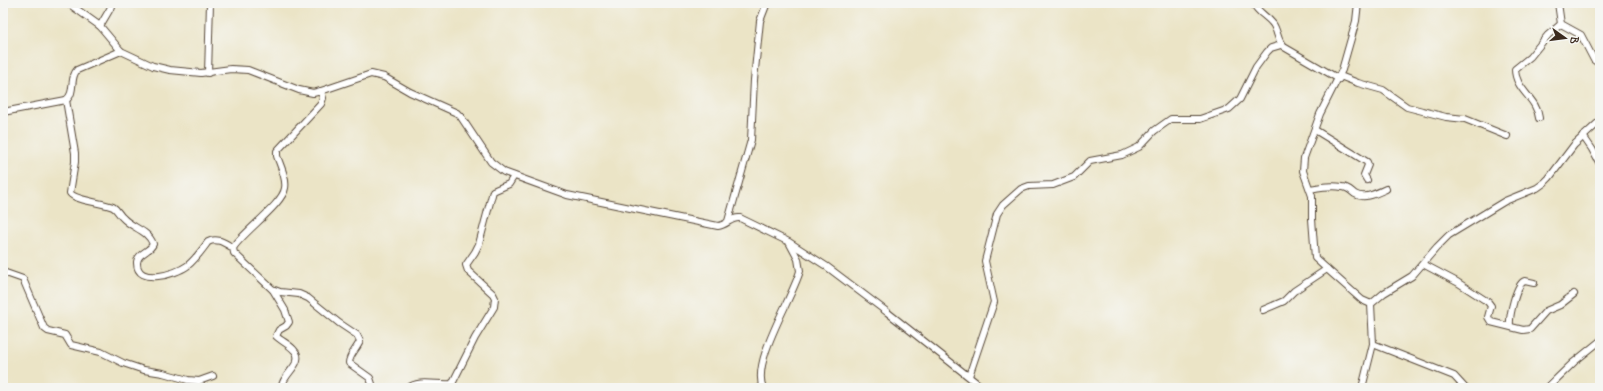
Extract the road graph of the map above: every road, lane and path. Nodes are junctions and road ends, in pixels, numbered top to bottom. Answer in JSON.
{"nodes":[{"id":1,"x":68,"y":3,"type":"edge"},
{"id":2,"x":112,"y":3,"type":"edge"},
{"id":3,"x":210,"y":3,"type":"edge"},
{"id":4,"x":767,"y":3,"type":"edge"},
{"id":5,"x":1253,"y":3,"type":"edge"},
{"id":6,"x":1358,"y":3,"type":"edge"},
{"id":7,"x":1558,"y":3,"type":"edge"},
{"id":8,"x":1561,"y":24,"type":"junction"},
{"id":9,"x":100,"y":26,"type":"junction"},
{"id":10,"x":1281,"y":45,"type":"junction"},
{"id":11,"x":121,"y":50,"type":"junction"},
{"id":12,"x":1600,"y":64,"type":"edge"},
{"id":13,"x":208,"y":73,"type":"junction"},
{"id":14,"x":1339,"y":77,"type":"junction"},
{"id":15,"x":321,"y":91,"type":"junction"},
{"id":16,"x":66,"y":100,"type":"junction"},
{"id":17,"x":3,"y":112,"type":"edge"},
{"id":18,"x":1539,"y":118,"type":"dead end"},
{"id":19,"x":1600,"y":121,"type":"edge"},
{"id":20,"x":1315,"y":130,"type":"junction"},
{"id":21,"x":1507,"y":136,"type":"dead end"},
{"id":22,"x":1583,"y":136,"type":"junction"},
{"id":23,"x":1600,"y":164,"type":"edge"},
{"id":24,"x":514,"y":176,"type":"junction"},
{"id":25,"x":1367,"y":180,"type":"dead end"},
{"id":26,"x":1310,"y":189,"type":"junction"},
{"id":27,"x":1386,"y":189,"type":"dead end"},
{"id":28,"x":728,"y":221,"type":"junction"},
{"id":29,"x":789,"y":242,"type":"junction"},
{"id":30,"x":233,"y":248,"type":"junction"},
{"id":31,"x":1423,"y":264,"type":"junction"},
{"id":32,"x":1327,"y":269,"type":"junction"},
{"id":33,"x":3,"y":272,"type":"edge"},
{"id":34,"x":1534,"y":283,"type":"dead end"},
{"id":35,"x":272,"y":289,"type":"junction"},
{"id":36,"x":1574,"y":294,"type":"dead end"},
{"id":37,"x":1371,"y":304,"type":"junction"},
{"id":38,"x":1263,"y":310,"type":"dead end"},
{"id":39,"x":1510,"y":326,"type":"junction"},
{"id":40,"x":1600,"y":341,"type":"edge"},
{"id":41,"x":1372,"y":344,"type":"junction"},
{"id":42,"x":213,"y":376,"type":"dead end"},
{"id":43,"x":969,"y":376,"type":"junction"},
{"id":44,"x":282,"y":386,"type":"dead end"},
{"id":45,"x":369,"y":388,"type":"edge"},
{"id":46,"x":409,"y":388,"type":"edge"},
{"id":47,"x":763,"y":388,"type":"edge"},
{"id":48,"x":984,"y":388,"type":"edge"},
{"id":49,"x":1362,"y":388,"type":"edge"},
{"id":50,"x":1465,"y":388,"type":"edge"},
{"id":51,"x":1547,"y":388,"type":"edge"}],
"edges":[{"from":1,"to":9,"type":"street"},
{"from":2,"to":9,"type":"street"},
{"from":3,"to":13,"type":"street"},
{"from":4,"to":28,"type":"street"},
{"from":5,"to":10,"type":"street"},
{"from":6,"to":14,"type":"street"},
{"from":7,"to":8,"type":"street"},
{"from":8,"to":12,"type":"street"},
{"from":8,"to":18,"type":"street"},
{"from":9,"to":11,"type":"street"},
{"from":10,"to":14,"type":"street"},
{"from":10,"to":43,"type":"street"},
{"from":11,"to":13,"type":"street"},
{"from":11,"to":16,"type":"street"},
{"from":13,"to":15,"type":"street"},
{"from":14,"to":20,"type":"street"},
{"from":14,"to":21,"type":"street"},
{"from":15,"to":24,"type":"street"},
{"from":15,"to":30,"type":"street"},
{"from":16,"to":17,"type":"street"},
{"from":16,"to":30,"type":"street"},
{"from":19,"to":22,"type":"street"},
{"from":20,"to":25,"type":"street"},
{"from":20,"to":26,"type":"street"},
{"from":22,"to":23,"type":"street"},
{"from":22,"to":31,"type":"street"},
{"from":24,"to":28,"type":"street"},
{"from":24,"to":46,"type":"street"},
{"from":26,"to":27,"type":"street"},
{"from":26,"to":32,"type":"street"},
{"from":28,"to":29,"type":"street"},
{"from":29,"to":43,"type":"street"},
{"from":29,"to":47,"type":"street"},
{"from":30,"to":35,"type":"street"},
{"from":31,"to":37,"type":"street"},
{"from":31,"to":39,"type":"street"},
{"from":32,"to":37,"type":"street"},
{"from":32,"to":38,"type":"street"},
{"from":33,"to":42,"type":"street"},
{"from":34,"to":39,"type":"street"},
{"from":35,"to":44,"type":"street"},
{"from":35,"to":45,"type":"street"},
{"from":36,"to":39,"type":"street"},
{"from":37,"to":41,"type":"street"},
{"from":40,"to":51,"type":"street"},
{"from":41,"to":49,"type":"street"},
{"from":41,"to":50,"type":"street"},
{"from":43,"to":48,"type":"street"}]}
